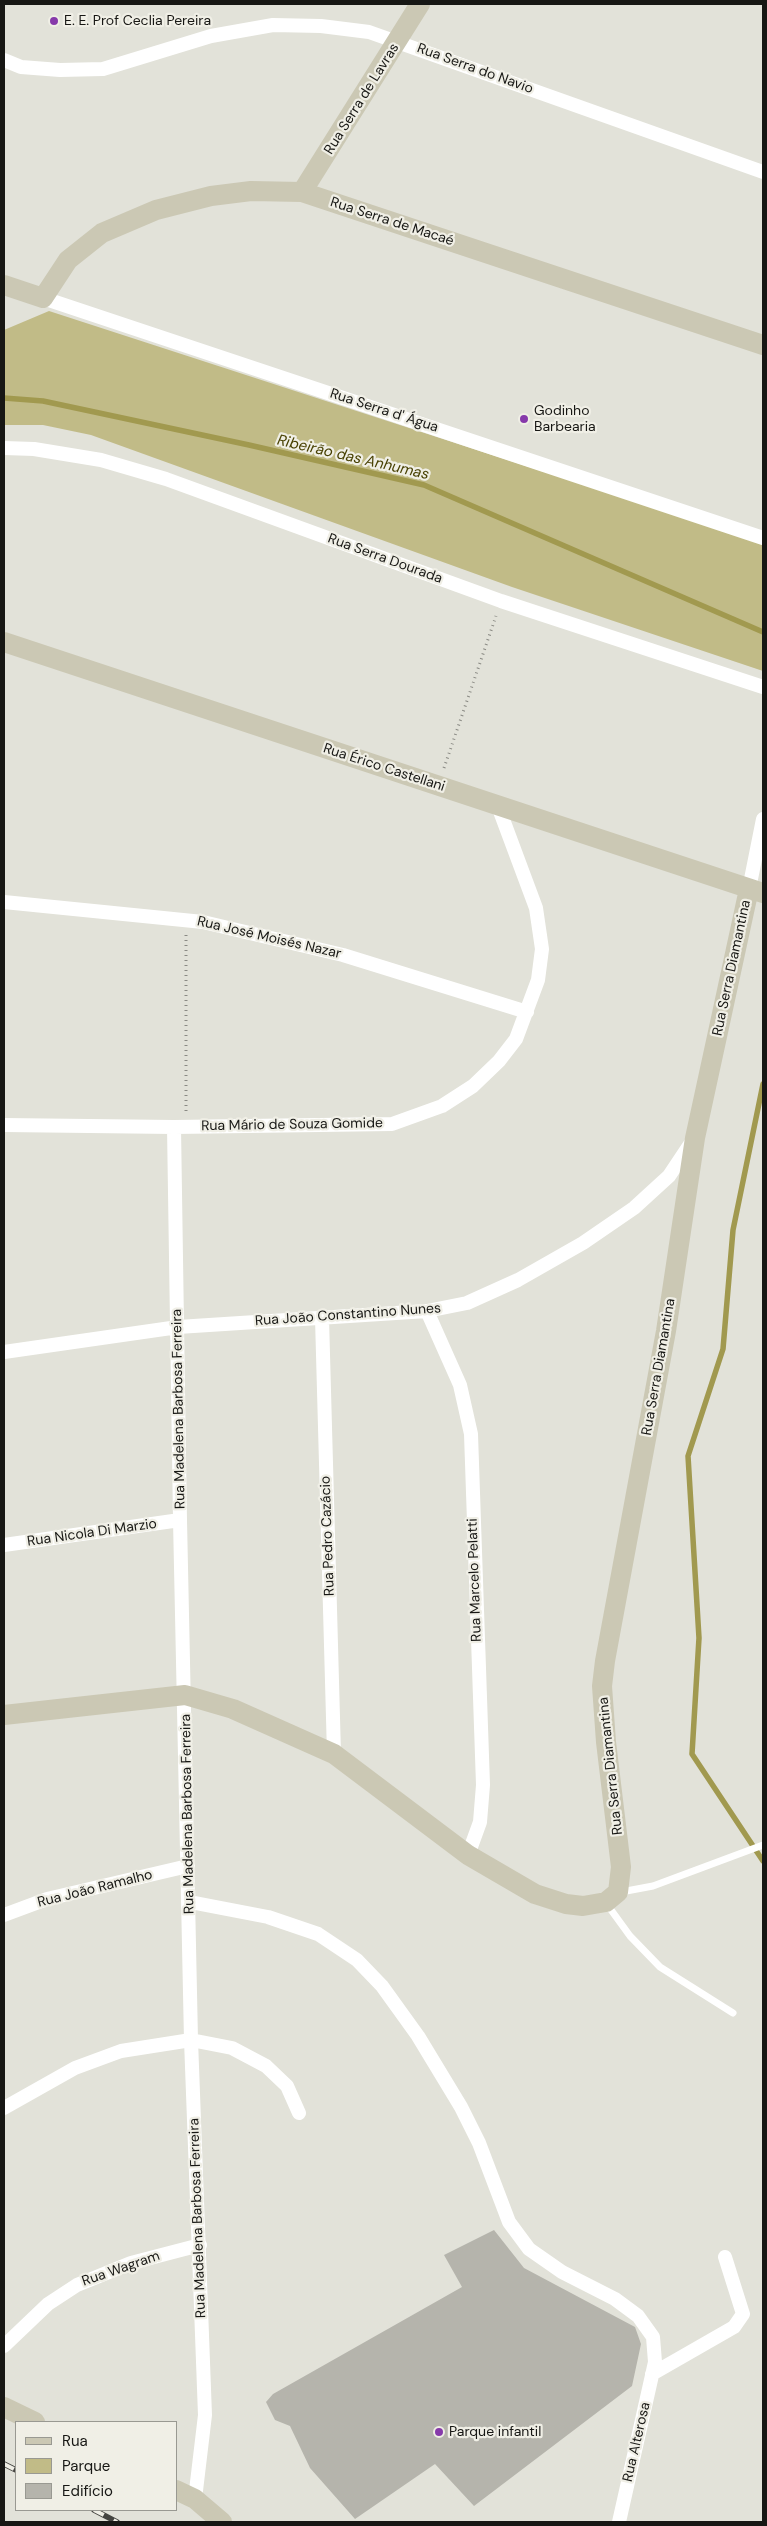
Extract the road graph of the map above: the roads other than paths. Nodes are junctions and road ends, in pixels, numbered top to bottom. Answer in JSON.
{"nodes":[{"id":1,"x":420,"y":4,"type":"edge"},
{"id":2,"x":398,"y":42,"type":"junction"},
{"id":3,"x":4,"y":60,"type":"edge"},
{"id":4,"x":763,"y":172,"type":"edge"},
{"id":5,"x":302,"y":192,"type":"junction"},
{"id":6,"x":4,"y":285,"type":"edge"},
{"id":7,"x":43,"y":298,"type":"junction"},
{"id":8,"x":763,"y":345,"type":"edge"},
{"id":9,"x":4,"y":448,"type":"edge"},
{"id":10,"x":763,"y":538,"type":"edge"},
{"id":11,"x":4,"y":642,"type":"edge"},
{"id":12,"x":763,"y":687,"type":"edge"},
{"id":13,"x":498,"y":806,"type":"junction"},
{"id":14,"x":763,"y":819,"type":"edge"},
{"id":15,"x":756,"y":891,"type":"edge"},
{"id":16,"x":4,"y":902,"type":"edge"},
{"id":17,"x":527,"y":1012,"type":"junction"},
{"id":18,"x":4,"y":1124,"type":"edge"},
{"id":19,"x":180,"y":1127,"type":"junction"},
{"id":20,"x":695,"y":1138,"type":"junction"},
{"id":21,"x":428,"y":1311,"type":"junction"},
{"id":22,"x":322,"y":1318,"type":"junction"},
{"id":23,"x":178,"y":1327,"type":"junction"},
{"id":24,"x":4,"y":1352,"type":"edge"},
{"id":25,"x":180,"y":1520,"type":"junction"},
{"id":26,"x":4,"y":1546,"type":"edge"},
{"id":27,"x":185,"y":1695,"type":"junction"},
{"id":28,"x":4,"y":1715,"type":"edge"},
{"id":29,"x":334,"y":1754,"type":"junction"},
{"id":30,"x":763,"y":1845,"type":"edge"},
{"id":31,"x":468,"y":1855,"type":"junction"},
{"id":32,"x":188,"y":1866,"type":"junction"},
{"id":33,"x":607,"y":1900,"type":"junction"},
{"id":34,"x":190,"y":1902,"type":"junction"},
{"id":35,"x":4,"y":1916,"type":"edge"},
{"id":36,"x":733,"y":2013,"type":"dead end"},
{"id":37,"x":192,"y":2040,"type":"junction"},
{"id":38,"x":4,"y":2108,"type":"edge"},
{"id":39,"x":299,"y":2113,"type":"dead end"},
{"id":40,"x":200,"y":2245,"type":"junction"},
{"id":41,"x":725,"y":2257,"type":"dead end"},
{"id":42,"x":4,"y":2346,"type":"edge"},
{"id":43,"x":653,"y":2368,"type":"junction"},
{"id":44,"x":4,"y":2407,"type":"edge"},
{"id":45,"x":33,"y":2421,"type":"edge"},
{"id":46,"x":178,"y":2491,"type":"edge"},
{"id":47,"x":195,"y":2499,"type":"junction"},
{"id":48,"x":222,"y":2522,"type":"edge"},
{"id":49,"x":619,"y":2522,"type":"edge"}],
"edges":[{"from":1,"to":2,"type":"street","name":"Rua Serra de Lavras"},
{"from":2,"to":3,"type":"street","name":"Rua Serra do Navio"},
{"from":2,"to":4,"type":"street","name":"Rua Serra do Navio"},
{"from":2,"to":5,"type":"street","name":"Rua Serra de Lavras"},
{"from":5,"to":7,"type":"street","name":"Rua Serra de Macaé"},
{"from":5,"to":8,"type":"street","name":"Rua Serra de Macaé"},
{"from":6,"to":7,"type":"street","name":"Rua Serra d' Água"},
{"from":7,"to":10,"type":"street","name":"Rua Serra d' Água"},
{"from":9,"to":12,"type":"street","name":"Rua Serra Dourada"},
{"from":11,"to":13,"type":"street","name":"Rua Érico Castellani"},
{"from":13,"to":15,"type":"street","name":"Rua Érico Castellani"},
{"from":13,"to":17,"type":"street","name":"Rua Mário de Souza Gomide"},
{"from":14,"to":15,"type":"street","name":"Rua Serra Diamantina"},
{"from":15,"to":20,"type":"street","name":"Rua Serra Diamantina"},
{"from":16,"to":17,"type":"street","name":"Rua José Moisés Nazar"},
{"from":17,"to":19,"type":"street","name":"Rua Mário de Souza Gomide"},
{"from":18,"to":19,"type":"street","name":"Rua Mário de Souza Gomide"},
{"from":19,"to":23,"type":"street","name":"Rua Madelena Barbosa Ferreira"},
{"from":20,"to":21,"type":"street","name":"Rua João Constantino Nunes"},
{"from":20,"to":33,"type":"street","name":"Rua Serra Diamantina"},
{"from":21,"to":22,"type":"street","name":"Rua João Constantino Nunes"},
{"from":21,"to":31,"type":"street","name":"Rua Marcelo Pelatti"},
{"from":22,"to":23,"type":"street","name":"Rua João Constantino Nunes"},
{"from":22,"to":29,"type":"street","name":"Rua Pedro Cazácio"},
{"from":23,"to":24,"type":"street","name":"Rua João Constantino Nunes"},
{"from":23,"to":25,"type":"street","name":"Rua Madelena Barbosa Ferreira"},
{"from":25,"to":26,"type":"street","name":"Rua Nicola Di Marzio"},
{"from":25,"to":27,"type":"street","name":"Rua Madelena Barbosa Ferreira"},
{"from":27,"to":28,"type":"street"},
{"from":27,"to":29,"type":"street"},
{"from":27,"to":32,"type":"street","name":"Rua Madelena Barbosa Ferreira"},
{"from":29,"to":31,"type":"street"},
{"from":30,"to":33,"type":"lane"},
{"from":31,"to":33,"type":"street"},
{"from":32,"to":34,"type":"street","name":"Rua Madelena Barbosa Ferreira"},
{"from":32,"to":35,"type":"street","name":"Rua João Ramalho"},
{"from":33,"to":36,"type":"lane"},
{"from":34,"to":37,"type":"street","name":"Rua Madelena Barbosa Ferreira"},
{"from":34,"to":43,"type":"street","name":"Rua Alterosa"},
{"from":37,"to":38,"type":"street"},
{"from":37,"to":39,"type":"street"},
{"from":37,"to":40,"type":"street","name":"Rua Madelena Barbosa Ferreira"},
{"from":40,"to":42,"type":"street","name":"Rua Wagram"},
{"from":40,"to":47,"type":"street","name":"Rua Madelena Barbosa Ferreira"},
{"from":41,"to":43,"type":"street"},
{"from":43,"to":49,"type":"street","name":"Rua Alterosa"},
{"from":44,"to":45,"type":"street"},
{"from":46,"to":47,"type":"street"},
{"from":47,"to":48,"type":"street"}]}
